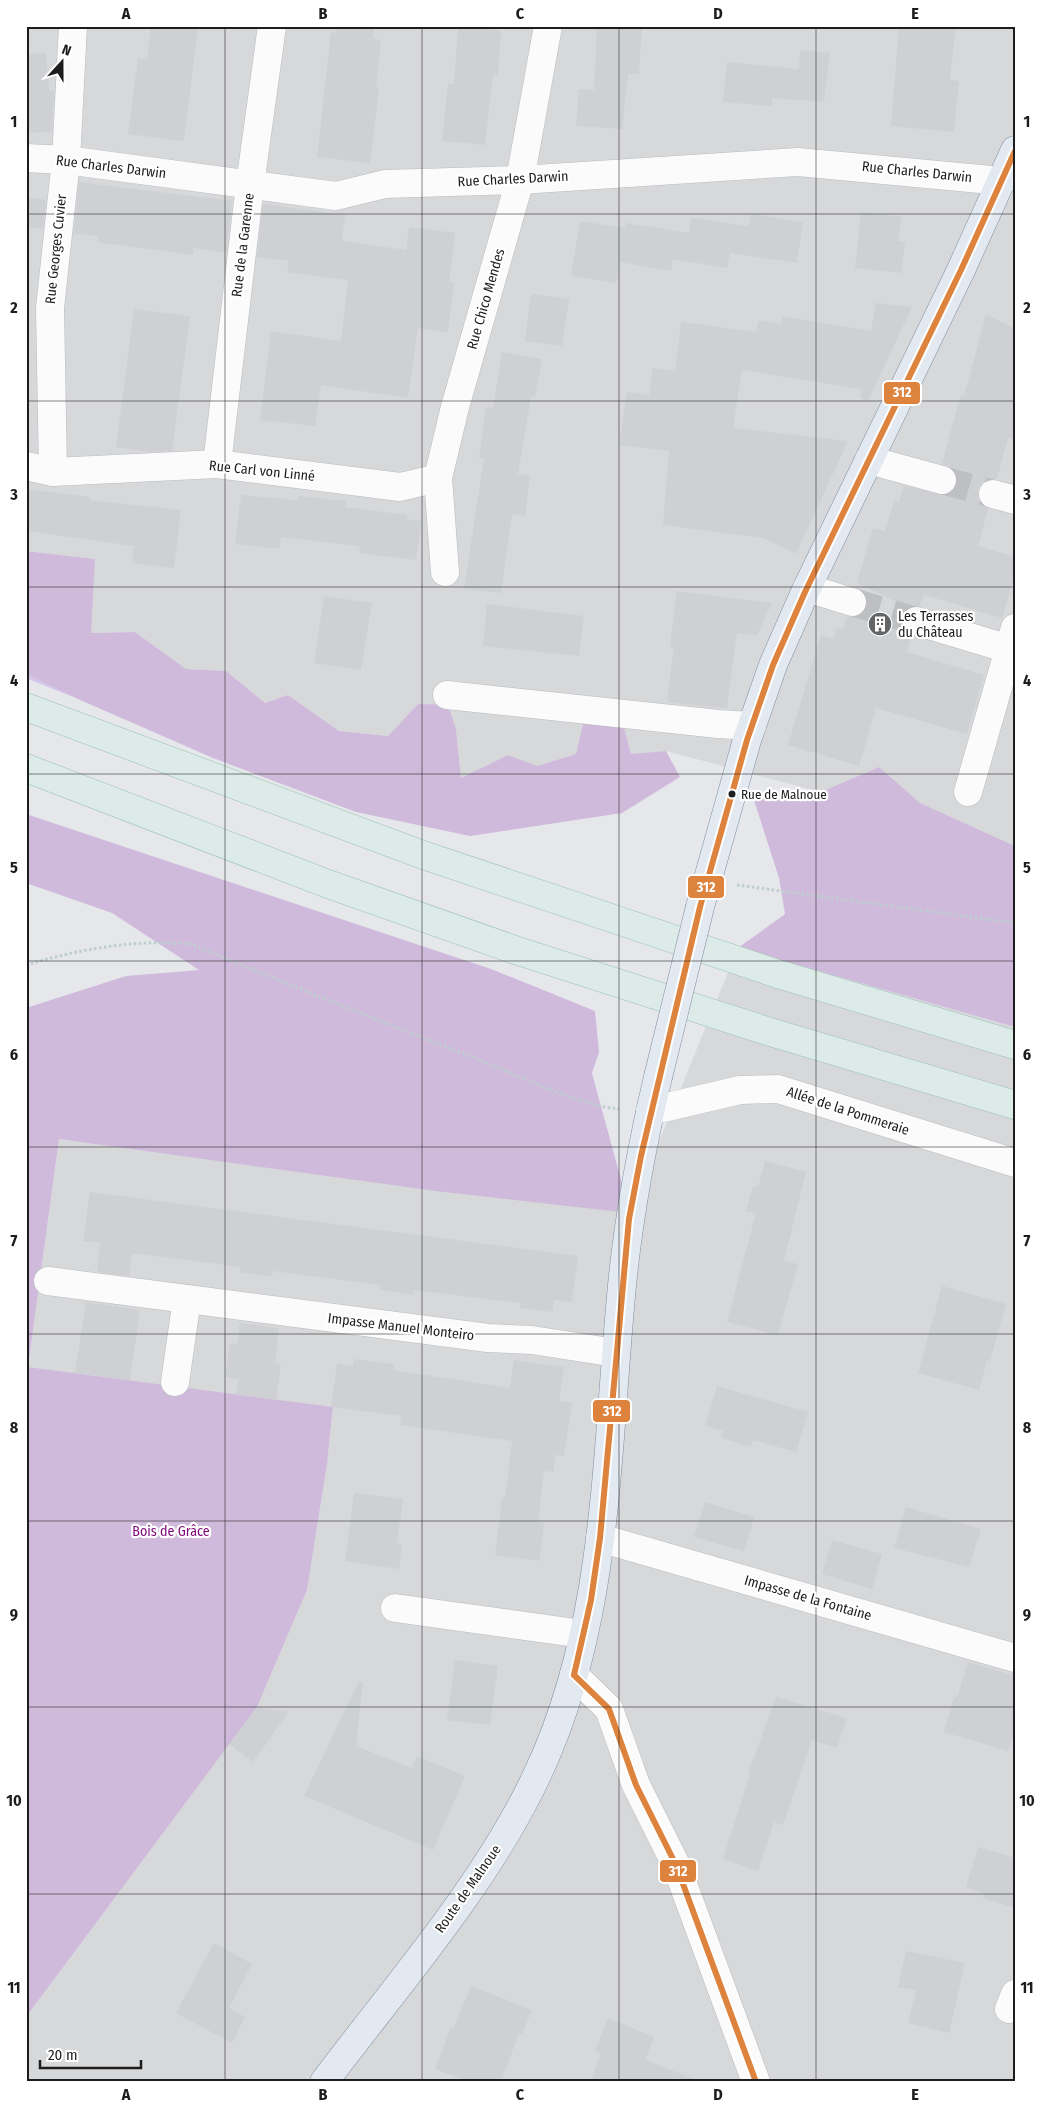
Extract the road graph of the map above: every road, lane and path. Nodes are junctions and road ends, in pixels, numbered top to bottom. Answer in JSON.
{"nodes":[{"id":1,"x":73,"y":26,"type":"edge"},
{"id":2,"x":272,"y":26,"type":"edge"},
{"id":3,"x":548,"y":26,"type":"edge"},
{"id":4,"x":1015,"y":150,"type":"edge"},
{"id":5,"x":26,"y":158,"type":"edge"},
{"id":6,"x":66,"y":160,"type":"junction"},
{"id":7,"x":520,"y":180,"type":"junction"},
{"id":8,"x":1002,"y":181,"type":"junction"},
{"id":9,"x":250,"y":185,"type":"junction"},
{"id":10,"x":869,"y":460,"type":"junction"},
{"id":11,"x":217,"y":464,"type":"junction"},
{"id":12,"x":26,"y":466,"type":"edge"},
{"id":13,"x":53,"y":472,"type":"junction"},
{"id":14,"x":438,"y":478,"type":"junction"},
{"id":15,"x":942,"y":480,"type":"tunnel mouth"},
{"id":16,"x":445,"y":572,"type":"dead end"},
{"id":17,"x":807,"y":588,"type":"junction"},
{"id":18,"x":852,"y":602,"type":"tunnel mouth"},
{"id":19,"x":916,"y":621,"type":"tunnel mouth"},
{"id":20,"x":1012,"y":638,"type":"edge"},
{"id":21,"x":447,"y":695,"type":"dead end"},
{"id":22,"x":26,"y":708,"type":"edge"},
{"id":23,"x":752,"y":726,"type":"junction"},
{"id":24,"x":26,"y":768,"type":"edge"},
{"id":25,"x":968,"y":792,"type":"dead end"},
{"id":26,"x":703,"y":894,"type":"junction"},
{"id":27,"x":1015,"y":923,"type":"edge"},
{"id":28,"x":26,"y":965,"type":"edge"},
{"id":29,"x":1015,"y":1045,"type":"edge"},
{"id":30,"x":1015,"y":1105,"type":"edge"},
{"id":31,"x":650,"y":1111,"type":"junction"},
{"id":32,"x":1015,"y":1163,"type":"edge"},
{"id":33,"x":48,"y":1281,"type":"dead end"},
{"id":34,"x":187,"y":1299,"type":"junction"},
{"id":35,"x":616,"y":1353,"type":"junction"},
{"id":36,"x":175,"y":1382,"type":"dead end"},
{"id":37,"x":600,"y":1538,"type":"junction"},
{"id":38,"x":395,"y":1608,"type":"dead end"},
{"id":39,"x":583,"y":1634,"type":"junction"},
{"id":40,"x":1015,"y":1658,"type":"edge"},
{"id":41,"x":574,"y":1675,"type":"junction"},
{"id":42,"x":324,"y":2082,"type":"edge"},
{"id":43,"x":756,"y":2082,"type":"edge"}],
"edges":[{"from":1,"to":6,"type":"street","name":"Rue Georges Cuvier"},
{"from":2,"to":9,"type":"street","name":"Rue de la Garenne"},
{"from":3,"to":7,"type":"street","name":"Rue Chico Mendes"},
{"from":4,"to":8,"type":"main road"},
{"from":5,"to":6,"type":"street","name":"Rue Charles Darwin"},
{"from":6,"to":9,"type":"street","name":"Rue Charles Darwin"},
{"from":6,"to":13,"type":"street","name":"Rue Georges Cuvier"},
{"from":7,"to":8,"type":"street","name":"Rue Charles Darwin"},
{"from":7,"to":9,"type":"street","name":"Rue Charles Darwin"},
{"from":7,"to":14,"type":"street","name":"Rue Chico Mendes"},
{"from":8,"to":10,"type":"main road"},
{"from":9,"to":11,"type":"street","name":"Rue de la Garenne"},
{"from":10,"to":15,"type":"street"},
{"from":10,"to":17,"type":"main road"},
{"from":11,"to":13,"type":"street","name":"Rue Carl von Linné"},
{"from":11,"to":14,"type":"street","name":"Rue Carl von Linné"},
{"from":12,"to":13,"type":"street","name":"Rue Carl von Linné"},
{"from":14,"to":16,"type":"street","name":"Rue Chico Mendes"},
{"from":17,"to":18,"type":"street"},
{"from":17,"to":23,"type":"main road"},
{"from":19,"to":20,"type":"street"},
{"from":20,"to":25,"type":"street"},
{"from":21,"to":23,"type":"street"},
{"from":22,"to":29,"type":"highway"},
{"from":23,"to":26,"type":"main road"},
{"from":24,"to":30,"type":"highway"},
{"from":26,"to":27,"type":"path"},
{"from":26,"to":31,"type":"main road","bridge":true},
{"from":28,"to":31,"type":"path"},
{"from":31,"to":32,"type":"street","name":"Allée de la Pommeraie"},
{"from":31,"to":35,"type":"main road"},
{"from":33,"to":34,"type":"street","name":"Impasse Manuel Monteiro"},
{"from":34,"to":35,"type":"street","name":"Impasse Manuel Monteiro"},
{"from":34,"to":36,"type":"street"},
{"from":35,"to":37,"type":"main road"},
{"from":37,"to":39,"type":"main road"},
{"from":37,"to":40,"type":"street","name":"Impasse de la Fontaine"},
{"from":38,"to":39,"type":"street"},
{"from":39,"to":41,"type":"main road"},
{"from":41,"to":42,"type":"main road","name":"Route de Malnoue"},
{"from":41,"to":43,"type":"street"}]}
